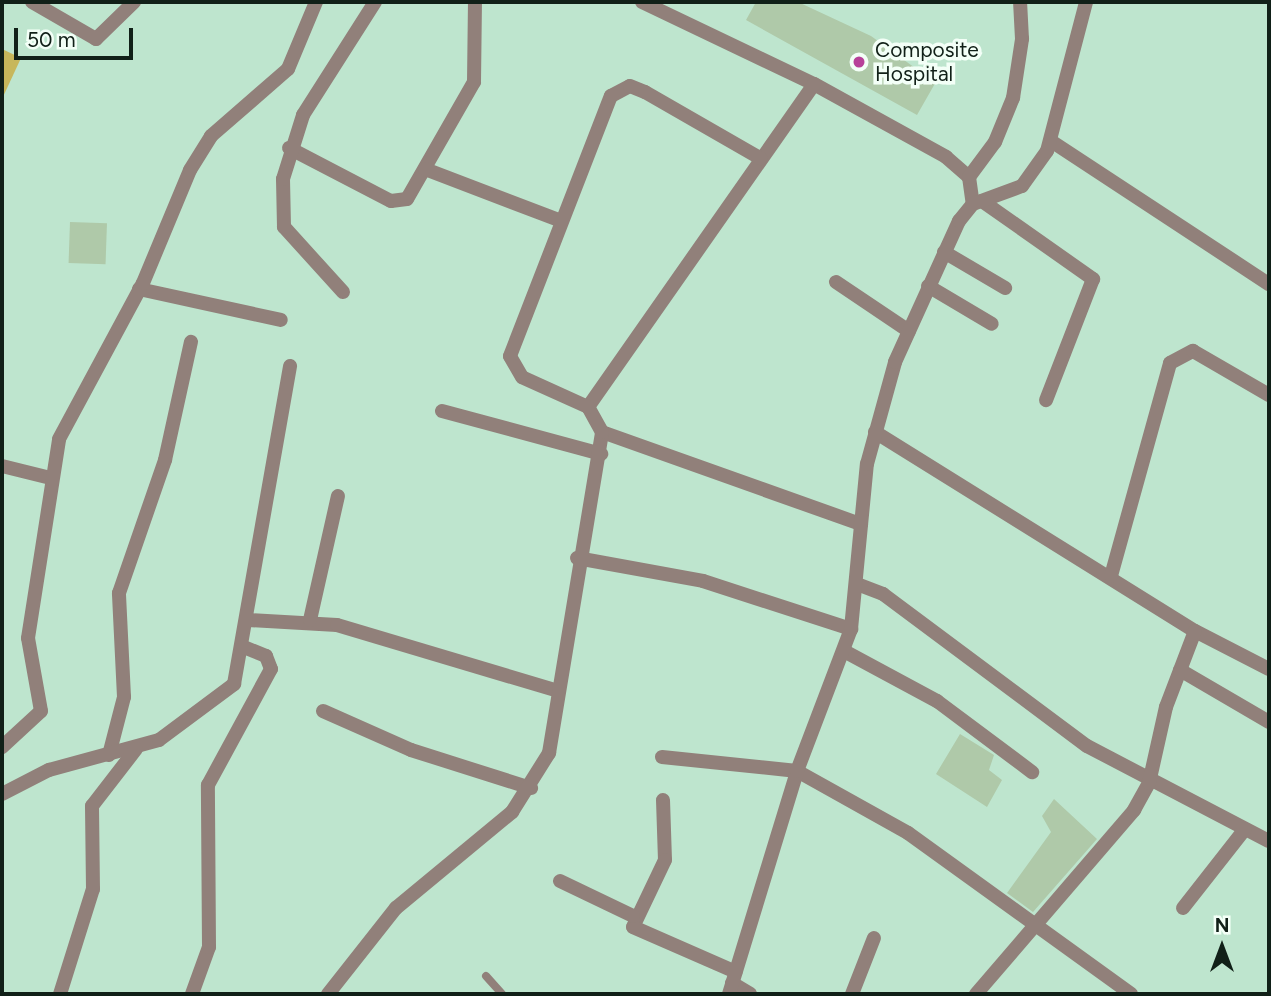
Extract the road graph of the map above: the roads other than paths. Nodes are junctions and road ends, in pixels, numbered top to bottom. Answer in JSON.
{"nodes":[{"id":1,"x":33,"y":2,"type":"edge"},
{"id":2,"x":134,"y":2,"type":"edge"},
{"id":3,"x":316,"y":2,"type":"edge"},
{"id":4,"x":375,"y":2,"type":"edge"},
{"id":5,"x":475,"y":2,"type":"edge"},
{"id":6,"x":642,"y":2,"type":"edge"},
{"id":7,"x":1020,"y":2,"type":"edge"},
{"id":8,"x":1086,"y":2,"type":"edge"},
{"id":9,"x":814,"y":84,"type":"junction"},
{"id":10,"x":1051,"y":141,"type":"junction"},
{"id":11,"x":289,"y":148,"type":"junction"},
{"id":12,"x":760,"y":158,"type":"junction"},
{"id":13,"x":425,"y":169,"type":"junction"},
{"id":14,"x":969,"y":177,"type":"junction"},
{"id":15,"x":977,"y":202,"type":"junction"},
{"id":16,"x":561,"y":221,"type":"junction"},
{"id":17,"x":944,"y":252,"type":"junction"},
{"id":18,"x":836,"y":282,"type":"dead end"},
{"id":19,"x":1269,"y":284,"type":"edge"},
{"id":20,"x":928,"y":286,"type":"junction"},
{"id":21,"x":1005,"y":288,"type":"dead end"},
{"id":22,"x":139,"y":289,"type":"junction"},
{"id":23,"x":344,"y":292,"type":"dead end"},
{"id":24,"x":281,"y":320,"type":"dead end"},
{"id":25,"x":992,"y":324,"type":"dead end"},
{"id":26,"x":909,"y":331,"type":"junction"},
{"id":27,"x":191,"y":342,"type":"dead end"},
{"id":28,"x":289,"y":366,"type":"dead end"},
{"id":29,"x":1269,"y":395,"type":"edge"},
{"id":30,"x":1046,"y":400,"type":"dead end"},
{"id":31,"x":588,"y":407,"type":"junction"},
{"id":32,"x":442,"y":411,"type":"dead end"},
{"id":33,"x":602,"y":432,"type":"junction"},
{"id":34,"x":875,"y":432,"type":"junction"},
{"id":35,"x":601,"y":454,"type":"junction"},
{"id":36,"x":2,"y":466,"type":"edge"},
{"id":37,"x":51,"y":478,"type":"junction"},
{"id":38,"x":338,"y":496,"type":"dead end"},
{"id":39,"x":861,"y":524,"type":"junction"},
{"id":40,"x":577,"y":558,"type":"junction"},
{"id":41,"x":1111,"y":576,"type":"junction"},
{"id":42,"x":857,"y":584,"type":"junction"},
{"id":43,"x":248,"y":620,"type":"junction"},
{"id":44,"x":310,"y":620,"type":"junction"},
{"id":45,"x":851,"y":629,"type":"junction"},
{"id":46,"x":1195,"y":631,"type":"junction"},
{"id":47,"x":244,"y":647,"type":"junction"},
{"id":48,"x":844,"y":651,"type":"junction"},
{"id":49,"x":1269,"y":669,"type":"edge"},
{"id":50,"x":1180,"y":670,"type":"junction"},
{"id":51,"x":555,"y":690,"type":"junction"},
{"id":52,"x":323,"y":710,"type":"dead end"},
{"id":53,"x":1269,"y":722,"type":"edge"},
{"id":54,"x":2,"y":747,"type":"edge"},
{"id":55,"x":136,"y":749,"type":"junction"},
{"id":56,"x":109,"y":755,"type":"junction"},
{"id":57,"x":662,"y":757,"type":"dead end"},
{"id":58,"x":797,"y":771,"type":"junction"},
{"id":59,"x":1032,"y":772,"type":"dead end"},
{"id":60,"x":1149,"y":783,"type":"junction"},
{"id":61,"x":531,"y":788,"type":"junction"},
{"id":62,"x":2,"y":794,"type":"edge"},
{"id":63,"x":663,"y":800,"type":"dead end"},
{"id":64,"x":1245,"y":829,"type":"junction"},
{"id":65,"x":1269,"y":841,"type":"edge"},
{"id":66,"x":560,"y":881,"type":"dead end"},
{"id":67,"x":1183,"y":908,"type":"dead end"},
{"id":68,"x":633,"y":916,"type":"junction"},
{"id":69,"x":1030,"y":927,"type":"junction"},
{"id":70,"x":874,"y":938,"type":"dead end"},
{"id":71,"x":486,"y":976,"type":"dead end"},
{"id":72,"x":732,"y":983,"type":"edge"},
{"id":73,"x":60,"y":994,"type":"edge"},
{"id":74,"x":192,"y":994,"type":"edge"},
{"id":75,"x":328,"y":994,"type":"edge"},
{"id":76,"x":502,"y":994,"type":"edge"},
{"id":77,"x":750,"y":994,"type":"edge"},
{"id":78,"x":852,"y":994,"type":"edge"},
{"id":79,"x":976,"y":994,"type":"edge"},
{"id":80,"x":1131,"y":994,"type":"edge"}],
"edges":[{"from":1,"to":2,"type":"street"},
{"from":3,"to":22,"type":"street"},
{"from":4,"to":11,"type":"street"},
{"from":5,"to":13,"type":"street"},
{"from":6,"to":9,"type":"street"},
{"from":7,"to":14,"type":"street"},
{"from":8,"to":10,"type":"street"},
{"from":9,"to":12,"type":"street"},
{"from":9,"to":14,"type":"street"},
{"from":10,"to":15,"type":"street"},
{"from":10,"to":19,"type":"street"},
{"from":11,"to":13,"type":"street"},
{"from":11,"to":23,"type":"street"},
{"from":12,"to":16,"type":"street"},
{"from":12,"to":31,"type":"street"},
{"from":13,"to":16,"type":"street"},
{"from":14,"to":15,"type":"street"},
{"from":15,"to":17,"type":"street"},
{"from":15,"to":30,"type":"street"},
{"from":16,"to":31,"type":"street"},
{"from":17,"to":20,"type":"street"},
{"from":17,"to":21,"type":"street"},
{"from":18,"to":26,"type":"street"},
{"from":20,"to":25,"type":"street"},
{"from":20,"to":26,"type":"street"},
{"from":22,"to":24,"type":"street"},
{"from":22,"to":37,"type":"street"},
{"from":26,"to":34,"type":"street"},
{"from":27,"to":56,"type":"street"},
{"from":28,"to":43,"type":"street"},
{"from":29,"to":41,"type":"street"},
{"from":31,"to":33,"type":"street"},
{"from":32,"to":35,"type":"street"},
{"from":33,"to":35,"type":"street"},
{"from":33,"to":39,"type":"street"},
{"from":34,"to":39,"type":"street"},
{"from":34,"to":41,"type":"street"},
{"from":35,"to":40,"type":"street"},
{"from":36,"to":37,"type":"street"},
{"from":37,"to":54,"type":"street"},
{"from":38,"to":44,"type":"street"},
{"from":39,"to":42,"type":"street"},
{"from":40,"to":45,"type":"street"},
{"from":40,"to":51,"type":"street"},
{"from":41,"to":46,"type":"street"},
{"from":42,"to":45,"type":"street"},
{"from":42,"to":60,"type":"street"},
{"from":43,"to":44,"type":"street"},
{"from":43,"to":47,"type":"street"},
{"from":44,"to":51,"type":"street"},
{"from":45,"to":48,"type":"street"},
{"from":46,"to":49,"type":"street"},
{"from":46,"to":50,"type":"street"},
{"from":47,"to":55,"type":"street"},
{"from":47,"to":74,"type":"street"},
{"from":48,"to":58,"type":"street"},
{"from":48,"to":59,"type":"street"},
{"from":50,"to":53,"type":"street"},
{"from":50,"to":60,"type":"street"},
{"from":51,"to":61,"type":"street"},
{"from":52,"to":61,"type":"street"},
{"from":55,"to":56,"type":"street"},
{"from":55,"to":73,"type":"street"},
{"from":56,"to":62,"type":"street"},
{"from":57,"to":58,"type":"street"},
{"from":58,"to":69,"type":"street"},
{"from":58,"to":72,"type":"street"},
{"from":60,"to":64,"type":"street"},
{"from":60,"to":69,"type":"street"},
{"from":61,"to":75,"type":"street"},
{"from":63,"to":68,"type":"street"},
{"from":64,"to":65,"type":"street"},
{"from":64,"to":67,"type":"street"},
{"from":66,"to":68,"type":"street"},
{"from":68,"to":72,"type":"street"},
{"from":69,"to":79,"type":"street"},
{"from":69,"to":80,"type":"street"},
{"from":70,"to":78,"type":"street"},
{"from":71,"to":76,"type":"lane"},
{"from":72,"to":77,"type":"street"}]}
